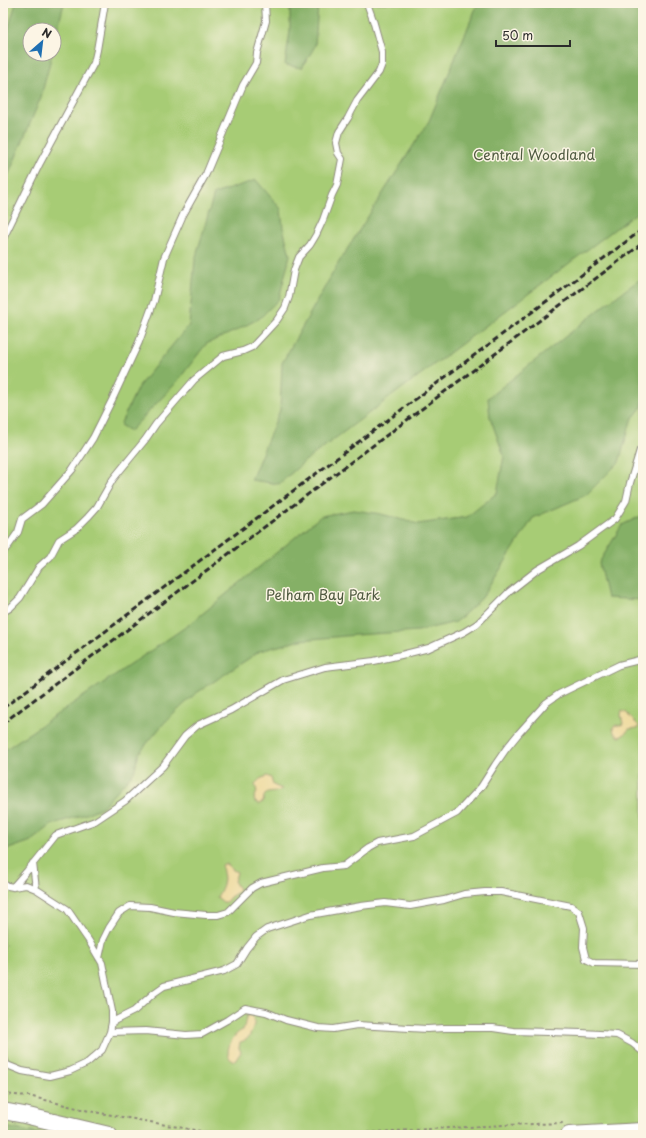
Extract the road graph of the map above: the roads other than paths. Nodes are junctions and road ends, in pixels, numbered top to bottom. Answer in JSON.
{"nodes":[{"id":1,"x":105,"y":3,"type":"edge"},
{"id":2,"x":265,"y":3,"type":"edge"},
{"id":3,"x":368,"y":3,"type":"edge"},
{"id":4,"x":3,"y":239,"type":"edge"},
{"id":5,"x":643,"y":448,"type":"edge"},
{"id":6,"x":3,"y":552,"type":"edge"},
{"id":7,"x":3,"y":612,"type":"edge"},
{"id":8,"x":643,"y":659,"type":"edge"},
{"id":9,"x":33,"y":863,"type":"junction"},
{"id":10,"x":3,"y":885,"type":"edge"},
{"id":11,"x":13,"y":887,"type":"junction"},
{"id":12,"x":36,"y":889,"type":"junction"},
{"id":13,"x":99,"y":958,"type":"junction"},
{"id":14,"x":643,"y":964,"type":"edge"},
{"id":15,"x":112,"y":1022,"type":"junction"},
{"id":16,"x":110,"y":1032,"type":"junction"},
{"id":17,"x":643,"y":1052,"type":"edge"},
{"id":18,"x":3,"y":1056,"type":"edge"},
{"id":19,"x":3,"y":1112,"type":"edge"},
{"id":20,"x":568,"y":1129,"type":"edge"},
{"id":21,"x":643,"y":1131,"type":"edge"},
{"id":22,"x":108,"y":1135,"type":"edge"}],
"edges":[{"from":1,"to":4,"type":"lane"},
{"from":2,"to":6,"type":"lane"},
{"from":3,"to":7,"type":"lane"},
{"from":5,"to":9,"type":"lane"},
{"from":8,"to":13,"type":"lane"},
{"from":9,"to":11,"type":"lane"},
{"from":9,"to":12,"type":"lane"},
{"from":10,"to":11,"type":"lane"},
{"from":11,"to":12,"type":"lane"},
{"from":12,"to":13,"type":"lane"},
{"from":13,"to":15,"type":"lane"},
{"from":14,"to":15,"type":"lane"},
{"from":15,"to":16,"type":"lane"},
{"from":16,"to":17,"type":"lane"},
{"from":16,"to":18,"type":"lane"},
{"from":19,"to":22,"type":"main road"},
{"from":20,"to":21,"type":"main road"}]}
